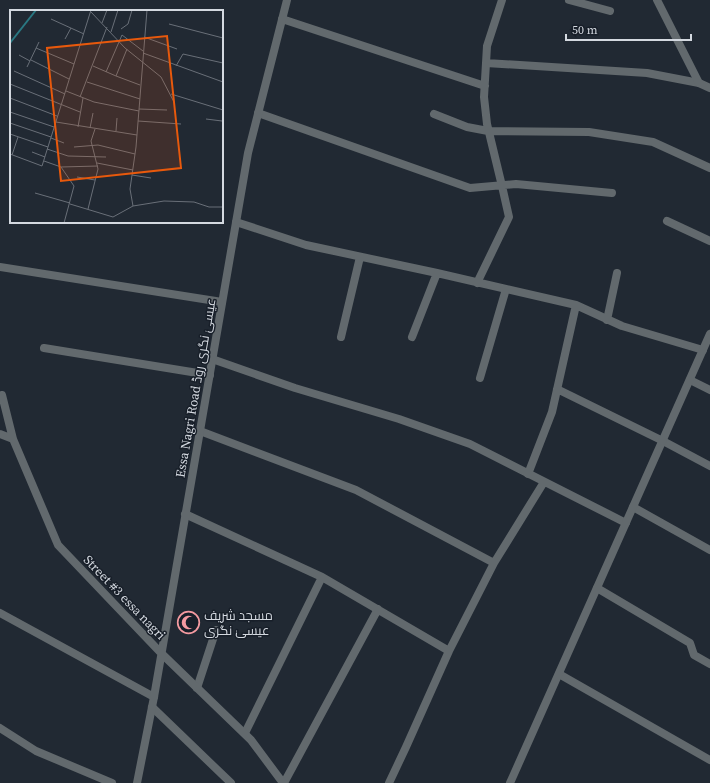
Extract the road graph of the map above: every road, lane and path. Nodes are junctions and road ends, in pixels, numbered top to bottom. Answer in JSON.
{"nodes":[{"id":1,"x":287,"y":0,"type":"edge"},
{"id":2,"x":502,"y":0,"type":"edge"},
{"id":3,"x":569,"y":0,"type":"edge"},
{"id":4,"x":657,"y":0,"type":"edge"},
{"id":5,"x":610,"y":11,"type":"dead end"},
{"id":6,"x":282,"y":19,"type":"junction"},
{"id":7,"x":486,"y":63,"type":"junction"},
{"id":8,"x":699,"y":83,"type":"junction"},
{"id":9,"x":485,"y":86,"type":"junction"},
{"id":10,"x":710,"y":88,"type":"edge"},
{"id":11,"x":258,"y":113,"type":"junction"},
{"id":12,"x":434,"y":114,"type":"dead end"},
{"id":13,"x":488,"y":130,"type":"junction"},
{"id":14,"x":710,"y":168,"type":"edge"},
{"id":15,"x":502,"y":186,"type":"junction"},
{"id":16,"x":612,"y":193,"type":"dead end"},
{"id":17,"x":667,"y":221,"type":"dead end"},
{"id":18,"x":236,"y":222,"type":"junction"},
{"id":19,"x":710,"y":241,"type":"edge"},
{"id":20,"x":360,"y":257,"type":"junction"},
{"id":21,"x":0,"y":267,"type":"edge"},
{"id":22,"x":617,"y":272,"type":"dead end"},
{"id":23,"x":437,"y":273,"type":"junction"},
{"id":24,"x":477,"y":283,"type":"junction"},
{"id":25,"x":506,"y":289,"type":"junction"},
{"id":26,"x":222,"y":302,"type":"junction"},
{"id":27,"x":576,"y":305,"type":"junction"},
{"id":28,"x":607,"y":320,"type":"junction"},
{"id":29,"x":710,"y":334,"type":"edge"},
{"id":30,"x":341,"y":337,"type":"dead end"},
{"id":31,"x":412,"y":337,"type":"dead end"},
{"id":32,"x":44,"y":348,"type":"dead end"},
{"id":33,"x":704,"y":350,"type":"junction"},
{"id":34,"x":212,"y":359,"type":"junction"},
{"id":35,"x":210,"y":375,"type":"junction"},
{"id":36,"x":480,"y":378,"type":"dead end"},
{"id":37,"x":690,"y":380,"type":"junction"},
{"id":38,"x":558,"y":389,"type":"junction"},
{"id":39,"x":710,"y":390,"type":"edge"},
{"id":40,"x":2,"y":395,"type":"dead end"},
{"id":41,"x":200,"y":431,"type":"junction"},
{"id":42,"x":0,"y":434,"type":"edge"},
{"id":43,"x":13,"y":439,"type":"junction"},
{"id":44,"x":663,"y":441,"type":"junction"},
{"id":45,"x":710,"y":466,"type":"edge"},
{"id":46,"x":528,"y":474,"type":"junction"},
{"id":47,"x":544,"y":482,"type":"junction"},
{"id":48,"x":634,"y":507,"type":"junction"},
{"id":49,"x":186,"y":514,"type":"junction"},
{"id":50,"x":626,"y":524,"type":"junction"},
{"id":51,"x":710,"y":550,"type":"edge"},
{"id":52,"x":494,"y":563,"type":"junction"},
{"id":53,"x":322,"y":577,"type":"junction"},
{"id":54,"x":597,"y":588,"type":"junction"},
{"id":55,"x":378,"y":610,"type":"junction"},
{"id":56,"x":0,"y":613,"type":"edge"},
{"id":57,"x":216,"y":630,"type":"dead end"},
{"id":58,"x":449,"y":651,"type":"junction"},
{"id":59,"x":161,"y":653,"type":"junction"},
{"id":60,"x":710,"y":664,"type":"edge"},
{"id":61,"x":558,"y":674,"type":"junction"},
{"id":62,"x":198,"y":688,"type":"junction"},
{"id":63,"x":154,"y":697,"type":"junction"},
{"id":64,"x":152,"y":707,"type":"junction"},
{"id":65,"x":0,"y":728,"type":"edge"},
{"id":66,"x":245,"y":733,"type":"junction"},
{"id":67,"x":710,"y":760,"type":"edge"},
{"id":68,"x":112,"y":783,"type":"edge"},
{"id":69,"x":137,"y":783,"type":"edge"},
{"id":70,"x":231,"y":783,"type":"edge"},
{"id":71,"x":283,"y":783,"type":"edge"},
{"id":72,"x":389,"y":783,"type":"edge"},
{"id":73,"x":510,"y":783,"type":"edge"}],
"edges":[{"from":1,"to":6,"type":"street","name":"Essa Nagri Road عیسیٰ نگری روڈ"},
{"from":2,"to":7,"type":"street"},
{"from":3,"to":5,"type":"street"},
{"from":4,"to":8,"type":"street"},
{"from":6,"to":9,"type":"street"},
{"from":6,"to":11,"type":"street","name":"Essa Nagri Road عیسیٰ نگری روڈ"},
{"from":7,"to":8,"type":"street"},
{"from":7,"to":9,"type":"street"},
{"from":8,"to":10,"type":"street"},
{"from":9,"to":13,"type":"street"},
{"from":11,"to":15,"type":"street"},
{"from":11,"to":18,"type":"street","name":"Essa Nagri Road عیسیٰ نگری روڈ"},
{"from":12,"to":13,"type":"street"},
{"from":13,"to":14,"type":"street"},
{"from":13,"to":15,"type":"street"},
{"from":15,"to":16,"type":"street"},
{"from":15,"to":24,"type":"street"},
{"from":17,"to":19,"type":"street"},
{"from":18,"to":20,"type":"street"},
{"from":18,"to":26,"type":"street","name":"Essa Nagri Road عیسیٰ نگری روڈ"},
{"from":20,"to":23,"type":"street"},
{"from":20,"to":30,"type":"street"},
{"from":21,"to":26,"type":"street"},
{"from":22,"to":28,"type":"street"},
{"from":23,"to":24,"type":"street"},
{"from":23,"to":31,"type":"street"},
{"from":24,"to":25,"type":"street"},
{"from":25,"to":27,"type":"street"},
{"from":25,"to":36,"type":"street"},
{"from":26,"to":34,"type":"street","name":"Essa Nagri Road عیسیٰ نگری روڈ"},
{"from":27,"to":28,"type":"street"},
{"from":27,"to":38,"type":"street"},
{"from":28,"to":33,"type":"street"},
{"from":29,"to":33,"type":"street"},
{"from":32,"to":35,"type":"street"},
{"from":33,"to":37,"type":"street"},
{"from":34,"to":35,"type":"street","name":"Essa Nagri Road عیسیٰ نگری روڈ"},
{"from":34,"to":46,"type":"street"},
{"from":35,"to":41,"type":"street","name":"Essa Nagri Road عیسیٰ نگری روڈ"},
{"from":37,"to":39,"type":"street"},
{"from":37,"to":44,"type":"street"},
{"from":38,"to":44,"type":"street"},
{"from":38,"to":46,"type":"street"},
{"from":40,"to":43,"type":"street","name":"Street #3 essa nagri"},
{"from":41,"to":49,"type":"street","name":"Essa Nagri Road عیسیٰ نگری روڈ"},
{"from":41,"to":52,"type":"street"},
{"from":42,"to":43,"type":"street"},
{"from":43,"to":59,"type":"street","name":"Street #3 essa nagri"},
{"from":44,"to":45,"type":"street"},
{"from":44,"to":48,"type":"street"},
{"from":46,"to":47,"type":"street"},
{"from":47,"to":50,"type":"street"},
{"from":47,"to":52,"type":"street"},
{"from":48,"to":50,"type":"street"},
{"from":48,"to":51,"type":"street"},
{"from":49,"to":53,"type":"street"},
{"from":49,"to":59,"type":"street","name":"Essa Nagri Road عیسیٰ نگری روڈ"},
{"from":50,"to":54,"type":"street"},
{"from":52,"to":58,"type":"street"},
{"from":53,"to":55,"type":"street"},
{"from":53,"to":66,"type":"street"},
{"from":54,"to":60,"type":"street"},
{"from":54,"to":61,"type":"street"},
{"from":55,"to":58,"type":"street"},
{"from":55,"to":71,"type":"street"},
{"from":56,"to":63,"type":"street"},
{"from":57,"to":62,"type":"street"},
{"from":58,"to":72,"type":"street"},
{"from":59,"to":62,"type":"street","name":"Street #3 essa nagri"},
{"from":59,"to":63,"type":"street","name":"Essa Nagri Road عیسیٰ نگری روڈ"},
{"from":61,"to":67,"type":"street"},
{"from":61,"to":73,"type":"street"},
{"from":62,"to":66,"type":"street","name":"Street #3 essa nagri"},
{"from":63,"to":64,"type":"street","name":"Essa Nagri Road عیسیٰ نگری روڈ"},
{"from":64,"to":69,"type":"street","name":"Essa Nagri Road عیسیٰ نگری روڈ"},
{"from":64,"to":70,"type":"street"},
{"from":65,"to":68,"type":"street"},
{"from":66,"to":71,"type":"street","name":"Street #3 essa nagri"}]}
